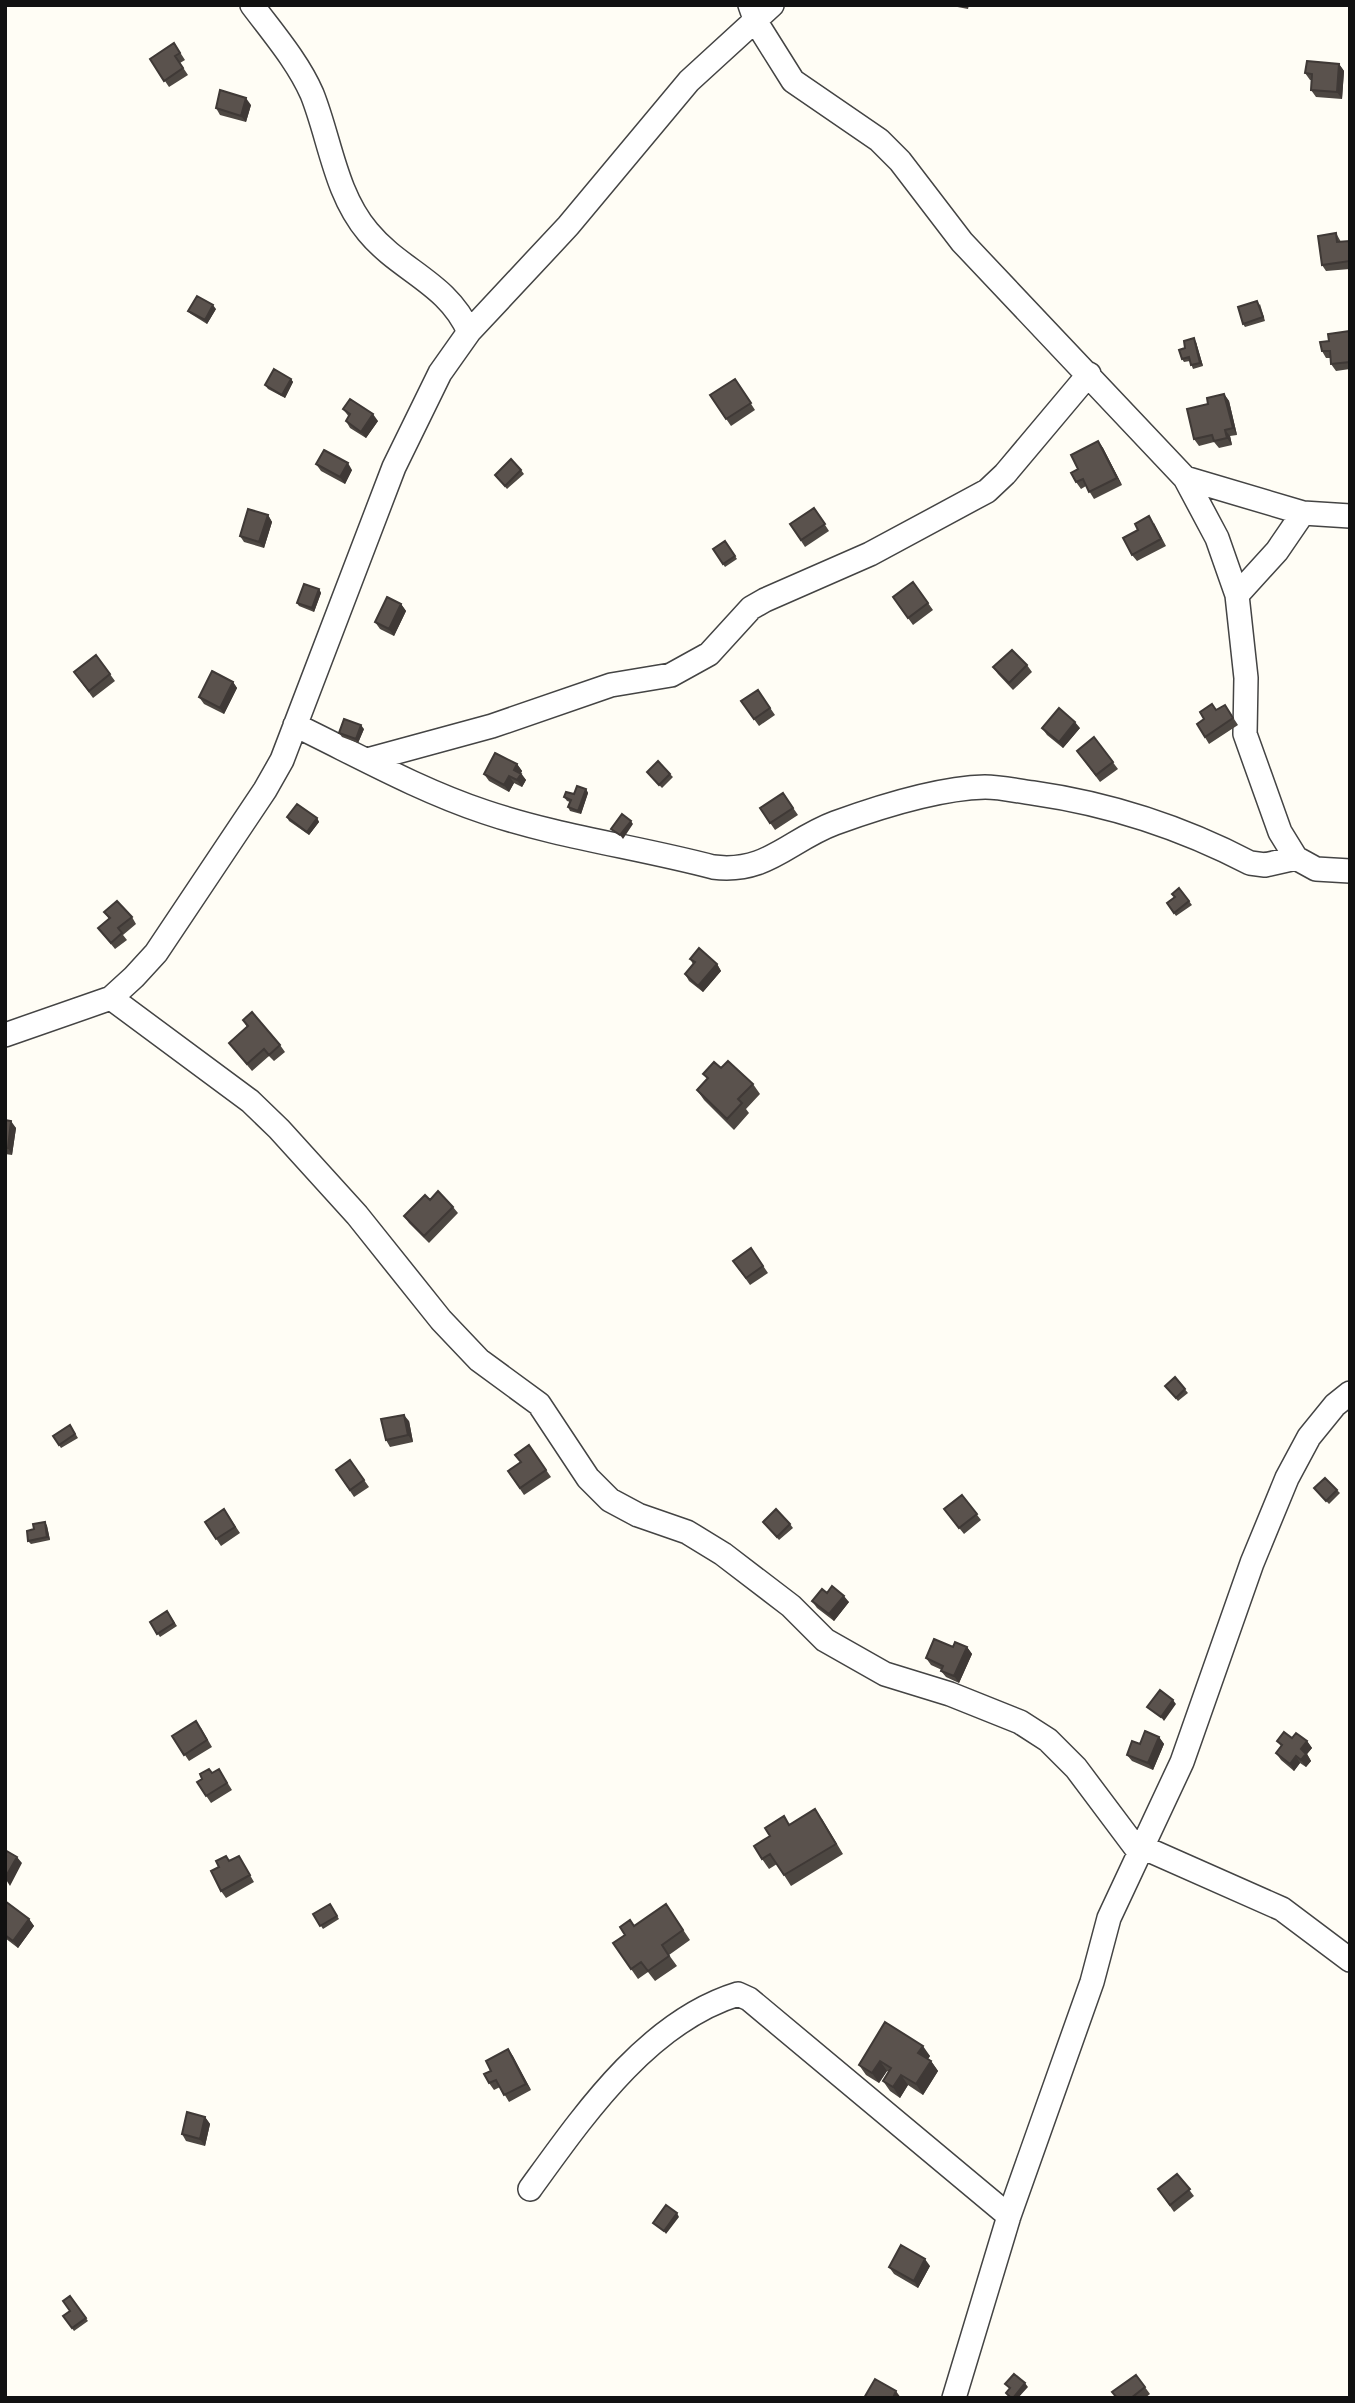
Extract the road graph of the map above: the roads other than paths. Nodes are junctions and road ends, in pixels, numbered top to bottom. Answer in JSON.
{"nodes":[{"id":1,"x":252,"y":5,"type":"edge"},
{"id":2,"x":772,"y":5,"type":"edge"},
{"id":3,"x":753,"y":14,"type":"edge"},
{"id":4,"x":469,"y":332,"type":"junction"},
{"id":5,"x":1089,"y":374,"type":"junction"},
{"id":6,"x":1185,"y":478,"type":"junction"},
{"id":7,"x":1303,"y":513,"type":"junction"},
{"id":8,"x":1350,"y":516,"type":"edge"},
{"id":9,"x":1237,"y":595,"type":"junction"},
{"id":10,"x":295,"y":725,"type":"junction"},
{"id":11,"x":367,"y":760,"type":"junction"},
{"id":12,"x":1296,"y":858,"type":"junction"},
{"id":13,"x":1350,"y":871,"type":"edge"},
{"id":14,"x":111,"y":998,"type":"junction"},
{"id":15,"x":5,"y":1035,"type":"edge"},
{"id":16,"x":1350,"y":1393,"type":"edge"},
{"id":17,"x":1140,"y":1850,"type":"junction"},
{"id":18,"x":1350,"y":1960,"type":"edge"},
{"id":19,"x":530,"y":2189,"type":"dead end"},
{"id":20,"x":1009,"y":2216,"type":"junction"},
{"id":21,"x":954,"y":2398,"type":"edge"}],
"edges":[{"from":1,"to":4,"type":"street"},
{"from":2,"to":3,"type":"street"},
{"from":3,"to":4,"type":"street"},
{"from":3,"to":5,"type":"street"},
{"from":4,"to":10,"type":"street"},
{"from":5,"to":6,"type":"street"},
{"from":5,"to":11,"type":"street"},
{"from":6,"to":7,"type":"street"},
{"from":6,"to":9,"type":"street"},
{"from":7,"to":8,"type":"street"},
{"from":7,"to":9,"type":"street"},
{"from":9,"to":12,"type":"street"},
{"from":10,"to":11,"type":"street"},
{"from":10,"to":14,"type":"street"},
{"from":11,"to":12,"type":"street"},
{"from":12,"to":13,"type":"street"},
{"from":14,"to":15,"type":"street"},
{"from":14,"to":17,"type":"street"},
{"from":16,"to":17,"type":"street"},
{"from":17,"to":18,"type":"street"},
{"from":17,"to":20,"type":"street"},
{"from":19,"to":20,"type":"street"},
{"from":20,"to":21,"type":"street"}]}
